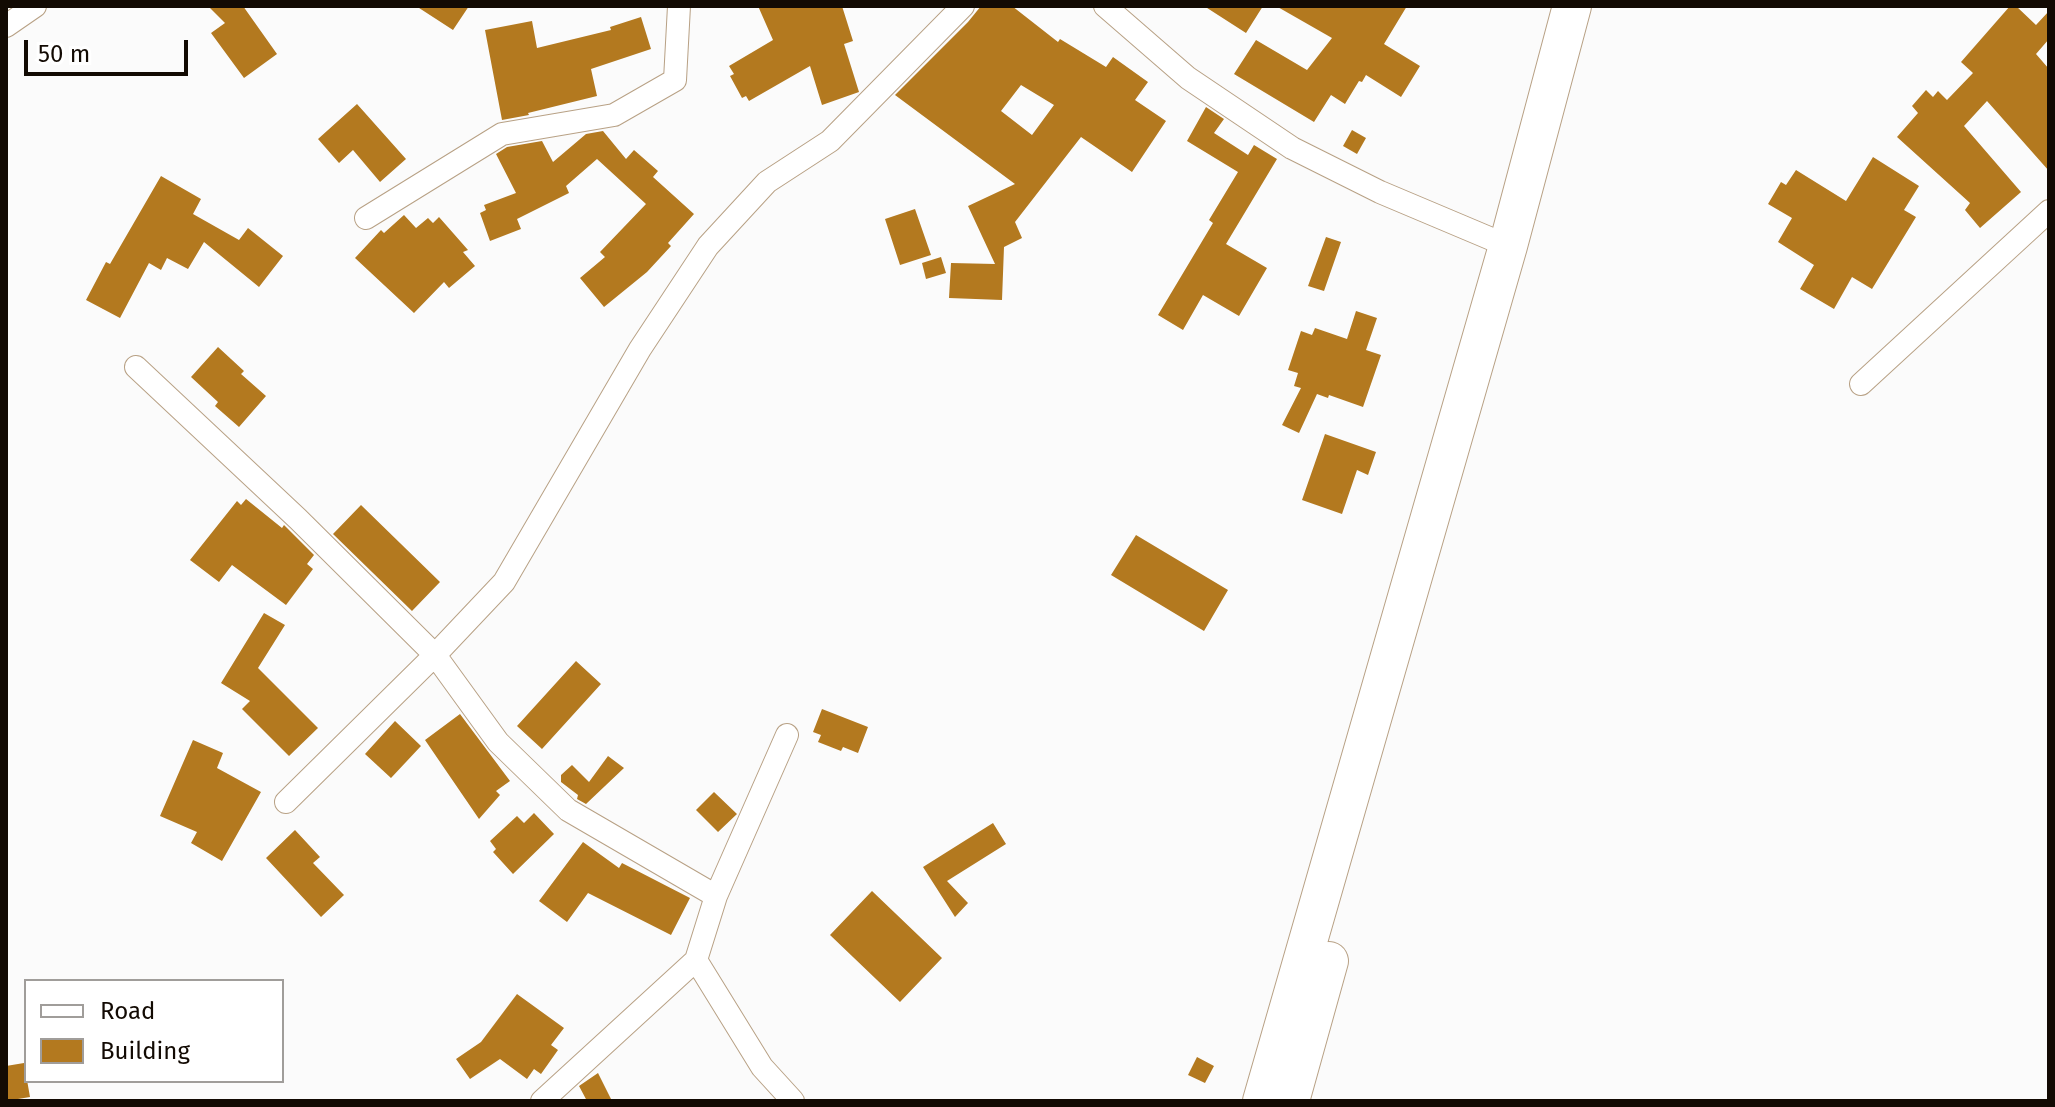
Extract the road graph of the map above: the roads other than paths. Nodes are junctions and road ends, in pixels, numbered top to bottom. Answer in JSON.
{"nodes":[{"id":1,"x":35,"y":6,"type":"edge"},
{"id":2,"x":679,"y":6,"type":"edge"},
{"id":3,"x":963,"y":6,"type":"edge"},
{"id":4,"x":1105,"y":6,"type":"edge"},
{"id":5,"x":1572,"y":6,"type":"edge"},
{"id":6,"x":1599,"y":6,"type":"edge"},
{"id":7,"x":6,"y":26,"type":"edge"},
{"id":8,"x":2049,"y":211,"type":"edge"},
{"id":9,"x":366,"y":218,"type":"dead end"},
{"id":10,"x":1508,"y":246,"type":"junction"},
{"id":11,"x":136,"y":367,"type":"dead end"},
{"id":12,"x":1861,"y":384,"type":"dead end"},
{"id":13,"x":435,"y":655,"type":"junction"},
{"id":14,"x":787,"y":735,"type":"dead end"},
{"id":15,"x":286,"y":802,"type":"dead end"},
{"id":16,"x":716,"y":896,"type":"junction"},
{"id":17,"x":696,"y":960,"type":"junction"},
{"id":18,"x":542,"y":1101,"type":"edge"},
{"id":19,"x":793,"y":1101,"type":"edge"},
{"id":20,"x":1262,"y":1101,"type":"edge"},
{"id":21,"x":1290,"y":1101,"type":"edge"}],
"edges":[{"from":1,"to":7,"type":"street"},
{"from":2,"to":9,"type":"street"},
{"from":3,"to":13,"type":"street"},
{"from":4,"to":10,"type":"street"},
{"from":5,"to":10,"type":"highway"},
{"from":6,"to":21,"type":"highway"},
{"from":8,"to":12,"type":"street"},
{"from":10,"to":20,"type":"highway"},
{"from":11,"to":13,"type":"street"},
{"from":13,"to":15,"type":"street"},
{"from":13,"to":16,"type":"street"},
{"from":14,"to":16,"type":"street"},
{"from":16,"to":17,"type":"street"},
{"from":17,"to":18,"type":"street"},
{"from":17,"to":19,"type":"street"}]}
